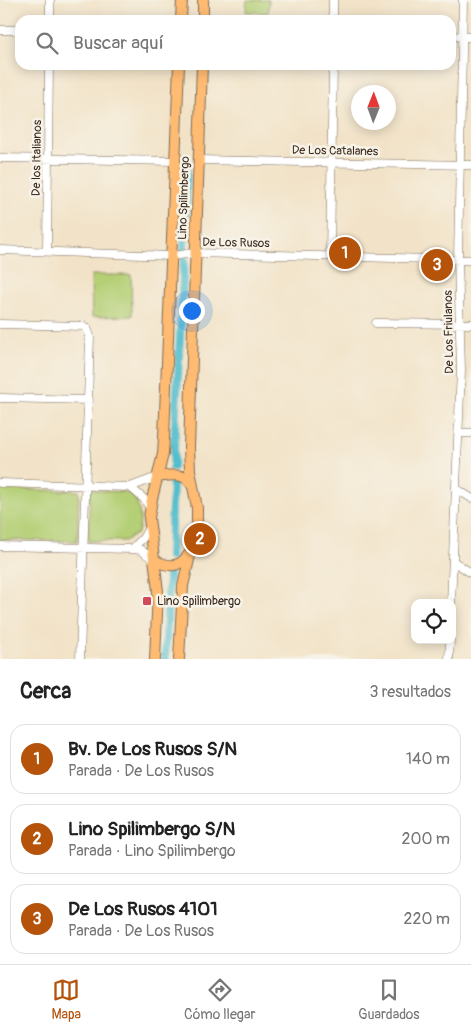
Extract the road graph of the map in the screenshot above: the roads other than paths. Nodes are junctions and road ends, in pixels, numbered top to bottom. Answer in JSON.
{"nodes":[{"id":1,"x":50,"y":0,"type":"edge"},
{"id":2,"x":182,"y":0,"type":"edge"},
{"id":3,"x":203,"y":0,"type":"edge"},
{"id":4,"x":334,"y":0,"type":"edge"},
{"id":5,"x":463,"y":0,"type":"edge"},
{"id":6,"x":50,"y":15,"type":"edge"},
{"id":7,"x":181,"y":15,"type":"edge"},
{"id":8,"x":203,"y":15,"type":"edge"},
{"id":9,"x":333,"y":15,"type":"edge"},
{"id":10,"x":0,"y":30,"type":"edge"},
{"id":11,"x":15,"y":30,"type":"edge"},
{"id":12,"x":467,"y":37,"type":"edge"},
{"id":13,"x":49,"y":70,"type":"edge"},
{"id":14,"x":179,"y":70,"type":"edge"},
{"id":15,"x":202,"y":70,"type":"edge"},
{"id":16,"x":333,"y":70,"type":"edge"},
{"id":17,"x":0,"y":158,"type":"edge"},
{"id":18,"x":48,"y":159,"type":"junction"},
{"id":19,"x":198,"y":160,"type":"junction"},
{"id":20,"x":175,"y":161,"type":"junction"},
{"id":21,"x":331,"y":162,"type":"junction"},
{"id":22,"x":459,"y":165,"type":"junction"},
{"id":23,"x":471,"y":165,"type":"edge"},
{"id":24,"x":0,"y":250,"type":"edge"},
{"id":25,"x":47,"y":251,"type":"junction"},
{"id":26,"x":194,"y":254,"type":"junction"},
{"id":27,"x":172,"y":256,"type":"junction"},
{"id":28,"x":330,"y":256,"type":"junction"},
{"id":29,"x":458,"y":259,"type":"junction"},
{"id":30,"x":471,"y":260,"type":"edge"},
{"id":31,"x":460,"y":323,"type":"junction"},
{"id":32,"x":0,"y":324,"type":"edge"},
{"id":33,"x":376,"y":324,"type":"dead end"},
{"id":34,"x":471,"y":324,"type":"edge"},
{"id":35,"x":0,"y":398,"type":"edge"},
{"id":36,"x":89,"y":400,"type":"junction"},
{"id":37,"x":459,"y":433,"type":"junction"},
{"id":38,"x":471,"y":433,"type":"edge"},
{"id":39,"x":157,"y":477,"type":"junction"},
{"id":40,"x":0,"y":483,"type":"edge"},
{"id":41,"x":86,"y":484,"type":"junction"},
{"id":42,"x":130,"y":487,"type":"junction"},
{"id":43,"x":193,"y":488,"type":"junction"},
{"id":44,"x":457,"y":489,"type":"junction"},
{"id":45,"x":471,"y":498,"type":"edge"},
{"id":46,"x":150,"y":508,"type":"junction"},
{"id":47,"x":149,"y":528,"type":"junction"},
{"id":48,"x":0,"y":546,"type":"edge"},
{"id":49,"x":84,"y":548,"type":"junction"},
{"id":50,"x":132,"y":548,"type":"junction"},
{"id":51,"x":190,"y":554,"type":"junction"},
{"id":52,"x":154,"y":560,"type":"junction"},
{"id":53,"x":453,"y":562,"type":"junction"},
{"id":54,"x":471,"y":573,"type":"edge"},
{"id":55,"x":451,"y":599,"type":"edge"},
{"id":56,"x":450,"y":644,"type":"edge"},
{"id":57,"x":80,"y":659,"type":"edge"},
{"id":58,"x":154,"y":659,"type":"edge"},
{"id":59,"x":179,"y":659,"type":"edge"},
{"id":60,"x":449,"y":659,"type":"edge"}],
"edges":[{"from":1,"to":6,"type":"street"},
{"from":2,"to":7,"type":"main road"},
{"from":3,"to":8,"type":"main road"},
{"from":4,"to":9,"type":"street"},
{"from":5,"to":12,"type":"street","name":"De Los Friulanos"},
{"from":10,"to":11,"type":"street"},
{"from":12,"to":22,"type":"street","name":"De Los Friulanos"},
{"from":13,"to":18,"type":"street","name":"De los Italianos"},
{"from":14,"to":20,"type":"main road","name":"Lino Spilimbergo"},
{"from":15,"to":19,"type":"main road","name":"Lino Spilimbergo"},
{"from":16,"to":21,"type":"street"},
{"from":17,"to":18,"type":"street"},
{"from":18,"to":20,"type":"street"},
{"from":18,"to":25,"type":"street","name":"De los Italianos"},
{"from":19,"to":21,"type":"street","name":"De Los Catalanes"},
{"from":19,"to":26,"type":"main road","name":"Lino Spilimbergo"},
{"from":20,"to":27,"type":"main road","name":"Lino Spilimbergo"},
{"from":21,"to":22,"type":"street","name":"De Los Catalanes"},
{"from":21,"to":28,"type":"street"},
{"from":22,"to":23,"type":"street","name":"De Los Catalanes"},
{"from":22,"to":29,"type":"street","name":"De Los Friulanos"},
{"from":24,"to":25,"type":"street","name":"De Los Rusos"},
{"from":25,"to":27,"type":"street","name":"De Los Rusos"},
{"from":26,"to":27,"type":"street","name":"De Los Rusos"},
{"from":26,"to":28,"type":"street","name":"De Los Rusos"},
{"from":26,"to":43,"type":"main road","name":"Lino Spilimbergo"},
{"from":27,"to":39,"type":"main road","name":"Lino Spilimbergo"},
{"from":28,"to":29,"type":"street","name":"De Los Rusos"},
{"from":29,"to":30,"type":"street","name":"De Los Rusos"},
{"from":29,"to":31,"type":"street","name":"De Los Friulanos"},
{"from":31,"to":33,"type":"street"},
{"from":31,"to":34,"type":"street"},
{"from":31,"to":37,"type":"street","name":"De Los Friulanos"},
{"from":32,"to":36,"type":"street"},
{"from":35,"to":36,"type":"street"},
{"from":36,"to":41,"type":"street"},
{"from":37,"to":38,"type":"street"},
{"from":37,"to":44,"type":"street","name":"De Los Friulanos"},
{"from":39,"to":42,"type":"street"},
{"from":39,"to":43,"type":"main road"},
{"from":39,"to":46,"type":"main road","name":"Lino Spilimbergo"},
{"from":40,"to":41,"type":"street"},
{"from":41,"to":42,"type":"street"},
{"from":41,"to":49,"type":"street"},
{"from":42,"to":46,"type":"street"},
{"from":43,"to":51,"type":"main road","name":"Lino Spilimbergo"},
{"from":44,"to":45,"type":"street"},
{"from":44,"to":53,"type":"street","name":"De Los Friulanos"},
{"from":46,"to":47,"type":"main road","name":"Lino Spilimbergo"},
{"from":47,"to":50,"type":"street"},
{"from":47,"to":52,"type":"main road","name":"Lino Spilimbergo"},
{"from":48,"to":49,"type":"street"},
{"from":49,"to":50,"type":"street"},
{"from":49,"to":57,"type":"street"},
{"from":50,"to":52,"type":"street"},
{"from":51,"to":52,"type":"main road"},
{"from":51,"to":59,"type":"main road","name":"Lino Spilimbergo"},
{"from":52,"to":58,"type":"main road","name":"Lino Spilimbergo"},
{"from":53,"to":54,"type":"street"},
{"from":53,"to":55,"type":"street","name":"De Los Friulanos"},
{"from":56,"to":60,"type":"street"}]}
